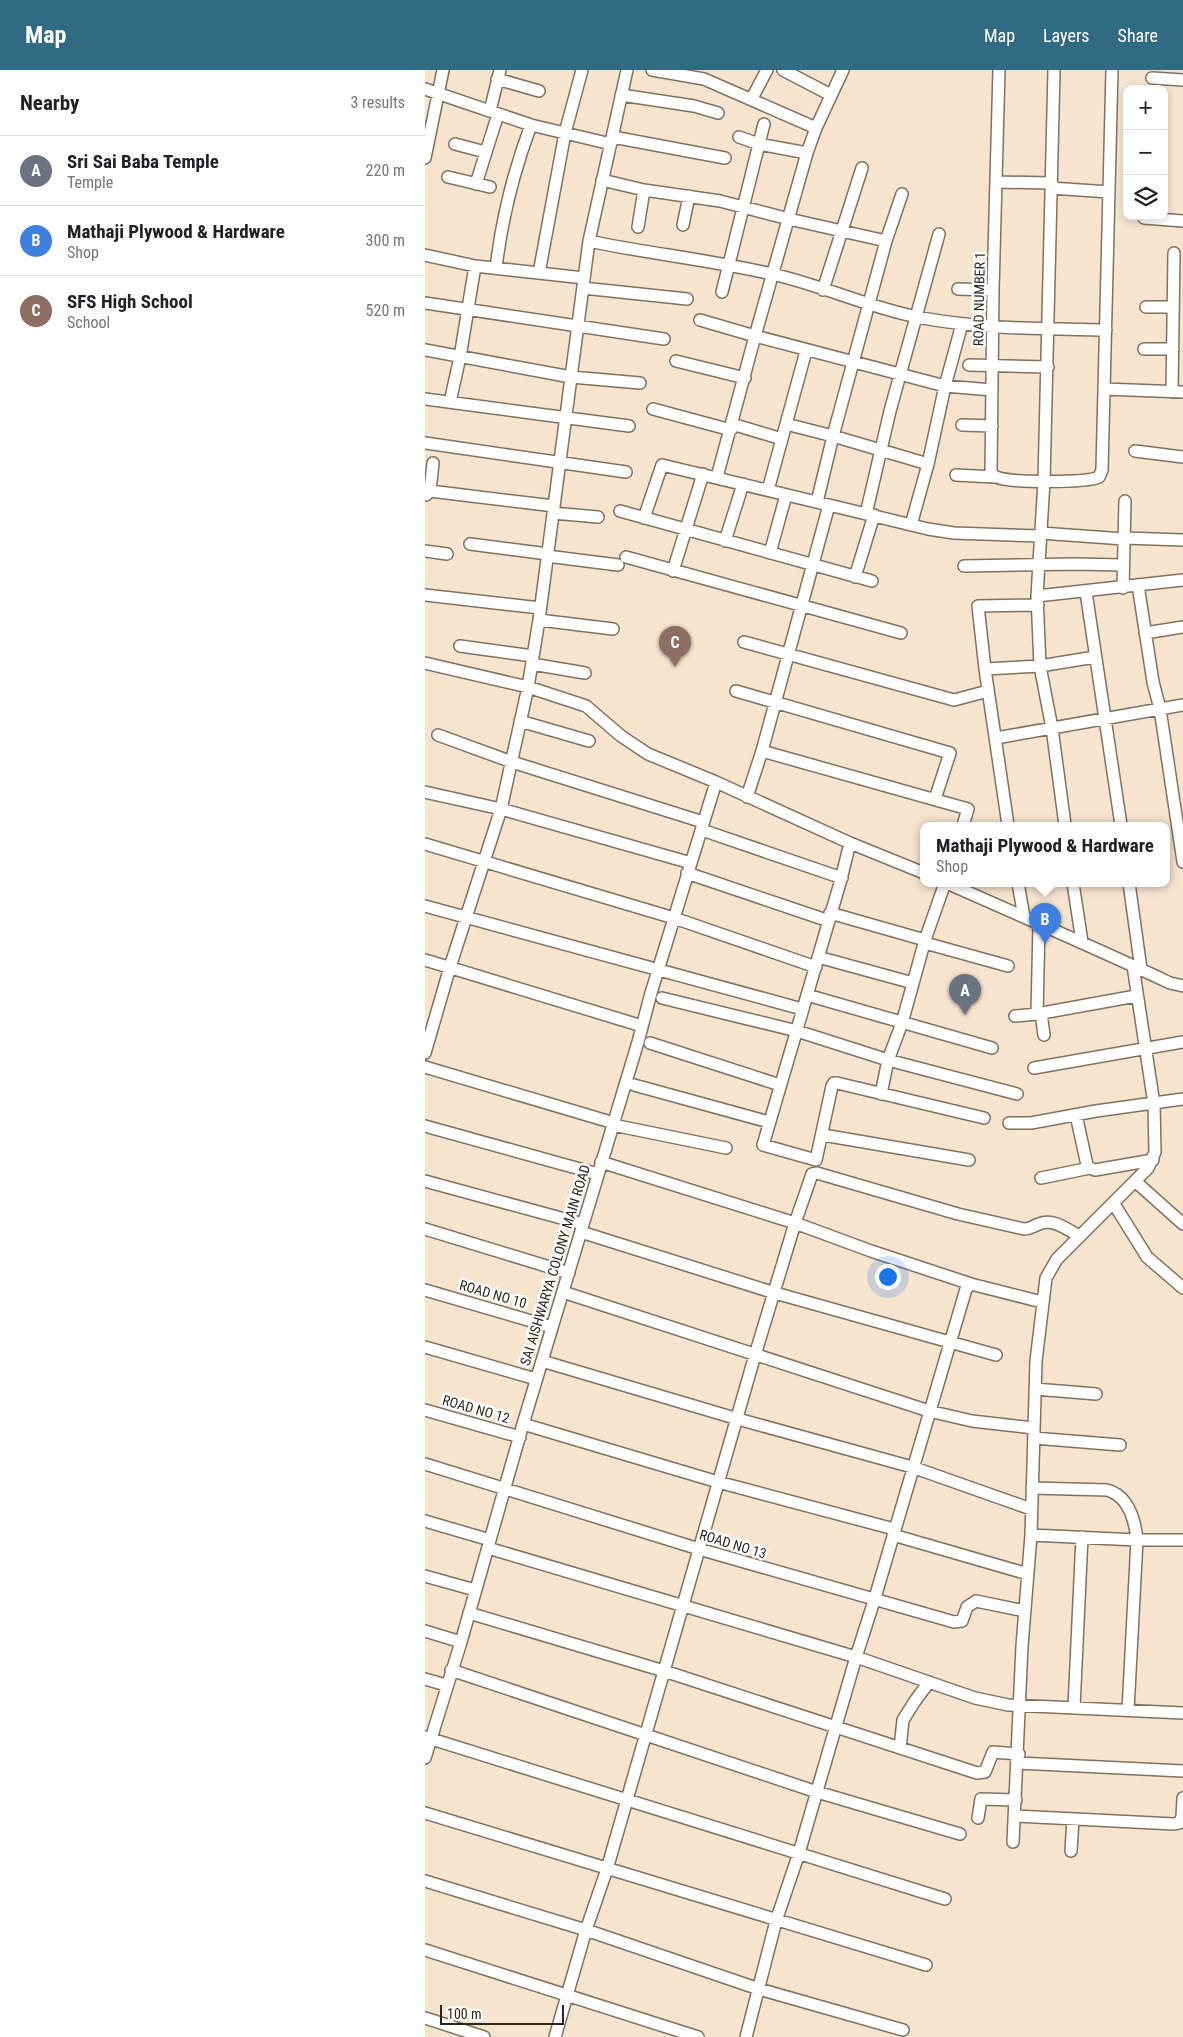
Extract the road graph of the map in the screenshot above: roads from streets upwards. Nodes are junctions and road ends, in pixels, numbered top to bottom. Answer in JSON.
{"nodes":[{"id":1,"x":443,"y":70,"type":"edge"},
{"id":2,"x":582,"y":70,"type":"edge"},
{"id":3,"x":627,"y":70,"type":"edge"},
{"id":4,"x":652,"y":70,"type":"edge"},
{"id":5,"x":767,"y":70,"type":"edge"},
{"id":6,"x":783,"y":70,"type":"edge"},
{"id":7,"x":843,"y":70,"type":"edge"},
{"id":8,"x":999,"y":70,"type":"edge"},
{"id":9,"x":1054,"y":70,"type":"edge"},
{"id":10,"x":1112,"y":70,"type":"edge"},
{"id":11,"x":498,"y":74,"type":"edge"},
{"id":12,"x":704,"y":74,"type":"edge"},
{"id":13,"x":1152,"y":78,"type":"dead end"},
{"id":14,"x":1183,"y":80,"type":"edge"},
{"id":15,"x":425,"y":89,"type":"edge"},
{"id":16,"x":539,"y":91,"type":"dead end"},
{"id":17,"x":439,"y":95,"type":"junction"},
{"id":18,"x":621,"y":95,"type":"junction"},
{"id":19,"x":831,"y":95,"type":"junction"},
{"id":20,"x":752,"y":98,"type":"junction"},
{"id":21,"x":494,"y":113,"type":"junction"},
{"id":22,"x":718,"y":113,"type":"dead end"},
{"id":23,"x":764,"y":124,"type":"dead end"},
{"id":24,"x":531,"y":125,"type":"junction"},
{"id":25,"x":816,"y":128,"type":"junction"},
{"id":26,"x":565,"y":133,"type":"junction"},
{"id":27,"x":739,"y":137,"type":"dead end"},
{"id":28,"x":613,"y":141,"type":"junction"},
{"id":29,"x":455,"y":144,"type":"dead end"},
{"id":30,"x":759,"y":144,"type":"junction"},
{"id":31,"x":426,"y":150,"type":"edge"},
{"id":32,"x":485,"y":152,"type":"junction"},
{"id":33,"x":807,"y":153,"type":"junction"},
{"id":34,"x":725,"y":158,"type":"dead end"},
{"id":35,"x":861,"y":168,"type":"dead end"},
{"id":36,"x":448,"y":177,"type":"dead end"},
{"id":37,"x":602,"y":180,"type":"junction"},
{"id":38,"x":996,"y":182,"type":"junction"},
{"id":39,"x":476,"y":184,"type":"junction"},
{"id":40,"x":1051,"y":186,"type":"junction"},
{"id":41,"x":490,"y":187,"type":"dead end"},
{"id":42,"x":644,"y":190,"type":"junction"},
{"id":43,"x":1109,"y":192,"type":"junction"},
{"id":44,"x":902,"y":194,"type":"dead end"},
{"id":45,"x":689,"y":196,"type":"junction"},
{"id":46,"x":743,"y":207,"type":"junction"},
{"id":47,"x":789,"y":219,"type":"junction"},
{"id":48,"x":1168,"y":220,"type":"edge"},
{"id":49,"x":1183,"y":221,"type":"edge"},
{"id":50,"x":683,"y":225,"type":"dead end"},
{"id":51,"x":638,"y":227,"type":"dead end"},
{"id":52,"x":842,"y":231,"type":"junction"},
{"id":53,"x":939,"y":234,"type":"dead end"},
{"id":54,"x":589,"y":241,"type":"junction"},
{"id":55,"x":886,"y":241,"type":"junction"},
{"id":56,"x":1174,"y":253,"type":"dead end"},
{"id":57,"x":425,"y":255,"type":"edge"},
{"id":58,"x":728,"y":265,"type":"junction"},
{"id":59,"x":475,"y":266,"type":"junction"},
{"id":60,"x":496,"y":268,"type":"junction"},
{"id":61,"x":539,"y":273,"type":"junction"},
{"id":62,"x":773,"y":274,"type":"junction"},
{"id":63,"x":583,"y":283,"type":"junction"},
{"id":64,"x":959,"y":289,"type":"dead end"},
{"id":65,"x":823,"y":290,"type":"junction"},
{"id":66,"x":993,"y":290,"type":"junction"},
{"id":67,"x":722,"y":292,"type":"dead end"},
{"id":68,"x":687,"y":299,"type":"dead end"},
{"id":69,"x":425,"y":303,"type":"edge"},
{"id":70,"x":869,"y":304,"type":"junction"},
{"id":71,"x":1146,"y":307,"type":"dead end"},
{"id":72,"x":1173,"y":307,"type":"junction"},
{"id":73,"x":468,"y":309,"type":"junction"},
{"id":74,"x":916,"y":316,"type":"junction"},
{"id":75,"x":700,"y":320,"type":"dead end"},
{"id":76,"x":962,"y":324,"type":"junction"},
{"id":77,"x":578,"y":326,"type":"junction"},
{"id":78,"x":994,"y":326,"type":"junction"},
{"id":79,"x":1049,"y":329,"type":"junction"},
{"id":80,"x":1106,"y":330,"type":"junction"},
{"id":81,"x":755,"y":336,"type":"junction"},
{"id":82,"x":664,"y":339,"type":"dead end"},
{"id":83,"x":1144,"y":348,"type":"dead end"},
{"id":84,"x":1173,"y":349,"type":"junction"},
{"id":85,"x":425,"y":350,"type":"edge"},
{"id":86,"x":806,"y":351,"type":"junction"},
{"id":87,"x":460,"y":357,"type":"junction"},
{"id":88,"x":676,"y":362,"type":"dead end"},
{"id":89,"x":852,"y":362,"type":"junction"},
{"id":90,"x":969,"y":365,"type":"dead end"},
{"id":91,"x":993,"y":365,"type":"junction"},
{"id":92,"x":1048,"y":367,"type":"junction"},
{"id":93,"x":900,"y":374,"type":"junction"},
{"id":94,"x":571,"y":377,"type":"junction"},
{"id":95,"x":745,"y":378,"type":"junction"},
{"id":96,"x":641,"y":383,"type":"dead end"},
{"id":97,"x":945,"y":386,"type":"junction"},
{"id":98,"x":1104,"y":389,"type":"junction"},
{"id":99,"x":992,"y":390,"type":"junction"},
{"id":100,"x":1177,"y":392,"type":"edge"},
{"id":101,"x":425,"y":399,"type":"edge"},
{"id":102,"x":450,"y":402,"type":"junction"},
{"id":103,"x":653,"y":409,"type":"dead end"},
{"id":104,"x":566,"y":418,"type":"junction"},
{"id":105,"x":786,"y":424,"type":"junction"},
{"id":106,"x":962,"y":425,"type":"dead end"},
{"id":107,"x":629,"y":426,"type":"dead end"},
{"id":108,"x":991,"y":426,"type":"junction"},
{"id":109,"x":732,"y":427,"type":"junction"},
{"id":110,"x":833,"y":436,"type":"junction"},
{"id":111,"x":782,"y":439,"type":"junction"},
{"id":112,"x":425,"y":443,"type":"edge"},
{"id":113,"x":881,"y":451,"type":"junction"},
{"id":114,"x":1135,"y":451,"type":"dead end"},
{"id":115,"x":1183,"y":457,"type":"edge"},
{"id":116,"x":433,"y":463,"type":"dead end"},
{"id":117,"x":560,"y":463,"type":"junction"},
{"id":118,"x":928,"y":464,"type":"junction"},
{"id":119,"x":626,"y":472,"type":"dead end"},
{"id":120,"x":703,"y":474,"type":"junction"},
{"id":121,"x":956,"y":475,"type":"dead end"},
{"id":122,"x":717,"y":477,"type":"junction"},
{"id":123,"x":994,"y":477,"type":"junction"},
{"id":124,"x":1044,"y":481,"type":"junction"},
{"id":125,"x":743,"y":484,"type":"junction"},
{"id":126,"x":768,"y":490,"type":"junction"},
{"id":127,"x":427,"y":493,"type":"edge"},
{"id":128,"x":786,"y":495,"type":"junction"},
{"id":129,"x":817,"y":502,"type":"junction"},
{"id":130,"x":1125,"y":502,"type":"dead end"},
{"id":131,"x":829,"y":505,"type":"junction"},
{"id":132,"x":554,"y":509,"type":"junction"},
{"id":133,"x":620,"y":511,"type":"dead end"},
{"id":134,"x":870,"y":514,"type":"junction"},
{"id":135,"x":598,"y":517,"type":"dead end"},
{"id":136,"x":644,"y":518,"type":"junction"},
{"id":137,"x":911,"y":525,"type":"junction"},
{"id":138,"x":685,"y":530,"type":"junction"},
{"id":139,"x":1041,"y":534,"type":"junction"},
{"id":140,"x":1124,"y":538,"type":"junction"},
{"id":141,"x":1183,"y":540,"type":"edge"},
{"id":142,"x":725,"y":541,"type":"junction"},
{"id":143,"x":470,"y":544,"type":"dead end"},
{"id":144,"x":425,"y":551,"type":"edge"},
{"id":145,"x":770,"y":553,"type":"junction"},
{"id":146,"x":447,"y":554,"type":"dead end"},
{"id":147,"x":547,"y":555,"type":"junction"},
{"id":148,"x":813,"y":564,"type":"junction"},
{"id":149,"x":1123,"y":565,"type":"junction"},
{"id":150,"x":964,"y":566,"type":"dead end"},
{"id":151,"x":1040,"y":566,"type":"junction"},
{"id":152,"x":673,"y":571,"type":"junction"},
{"id":153,"x":855,"y":576,"type":"junction"},
{"id":154,"x":872,"y":580,"type":"dead end"},
{"id":155,"x":1183,"y":580,"type":"edge"},
{"id":156,"x":1138,"y":585,"type":"junction"},
{"id":157,"x":1123,"y":588,"type":"junction"},
{"id":158,"x":1086,"y":592,"type":"junction"},
{"id":159,"x":425,"y":594,"type":"edge"},
{"id":160,"x":1037,"y":601,"type":"junction"},
{"id":161,"x":801,"y":606,"type":"junction"},
{"id":162,"x":540,"y":608,"type":"junction"},
{"id":163,"x":539,"y":620,"type":"junction"},
{"id":164,"x":1183,"y":627,"type":"edge"},
{"id":165,"x":613,"y":629,"type":"dead end"},
{"id":166,"x":901,"y":633,"type":"dead end"},
{"id":167,"x":1145,"y":633,"type":"junction"},
{"id":168,"x":743,"y":642,"type":"dead end"},
{"id":169,"x":460,"y":646,"type":"dead end"},
{"id":170,"x":788,"y":654,"type":"junction"},
{"id":171,"x":1095,"y":658,"type":"junction"},
{"id":172,"x":532,"y":660,"type":"junction"},
{"id":173,"x":425,"y":663,"type":"edge"},
{"id":174,"x":1040,"y":666,"type":"junction"},
{"id":175,"x":985,"y":669,"type":"junction"},
{"id":176,"x":585,"y":674,"type":"dead end"},
{"id":177,"x":528,"y":687,"type":"junction"},
{"id":178,"x":736,"y":691,"type":"dead end"},
{"id":179,"x":988,"y":691,"type":"junction"},
{"id":180,"x":775,"y":702,"type":"junction"},
{"id":181,"x":1183,"y":705,"type":"edge"},
{"id":182,"x":1160,"y":709,"type":"junction"},
{"id":183,"x":1106,"y":719,"type":"junction"},
{"id":184,"x":521,"y":721,"type":"junction"},
{"id":185,"x":1052,"y":728,"type":"junction"},
{"id":186,"x":438,"y":735,"type":"dead end"},
{"id":187,"x":996,"y":738,"type":"junction"},
{"id":188,"x":589,"y":741,"type":"dead end"},
{"id":189,"x":762,"y":751,"type":"junction"},
{"id":190,"x":512,"y":762,"type":"junction"},
{"id":191,"x":716,"y":782,"type":"junction"},
{"id":192,"x":425,"y":792,"type":"edge"},
{"id":193,"x":747,"y":797,"type":"junction"},
{"id":194,"x":935,"y":799,"type":"junction"},
{"id":195,"x":501,"y":809,"type":"junction"},
{"id":196,"x":964,"y":822,"type":"edge"},
{"id":197,"x":1008,"y":822,"type":"edge"},
{"id":198,"x":1065,"y":822,"type":"edge"},
{"id":199,"x":1121,"y":822,"type":"edge"},
{"id":200,"x":702,"y":826,"type":"junction"},
{"id":201,"x":850,"y":843,"type":"junction"},
{"id":202,"x":425,"y":844,"type":"edge"},
{"id":203,"x":484,"y":862,"type":"junction"},
{"id":204,"x":1183,"y":862,"type":"edge"},
{"id":205,"x":689,"y":868,"type":"junction"},
{"id":206,"x":920,"y":871,"type":"edge"},
{"id":207,"x":842,"y":878,"type":"junction"},
{"id":208,"x":945,"y":887,"type":"edge"},
{"id":209,"x":955,"y":887,"type":"edge"},
{"id":210,"x":1019,"y":887,"type":"edge"},
{"id":211,"x":1074,"y":887,"type":"edge"},
{"id":212,"x":1129,"y":887,"type":"edge"},
{"id":213,"x":425,"y":906,"type":"edge"},
{"id":214,"x":830,"y":917,"type":"junction"},
{"id":215,"x":1024,"y":917,"type":"junction"},
{"id":216,"x":466,"y":918,"type":"junction"},
{"id":217,"x":674,"y":918,"type":"junction"},
{"id":218,"x":1039,"y":925,"type":"junction"},
{"id":219,"x":925,"y":942,"type":"junction"},
{"id":220,"x":1082,"y":942,"type":"junction"},
{"id":221,"x":425,"y":960,"type":"edge"},
{"id":222,"x":817,"y":962,"type":"junction"},
{"id":223,"x":1008,"y":966,"type":"dead end"},
{"id":224,"x":449,"y":967,"type":"junction"},
{"id":225,"x":1137,"y":968,"type":"junction"},
{"id":226,"x":658,"y":970,"type":"junction"},
{"id":227,"x":913,"y":983,"type":"junction"},
{"id":228,"x":1183,"y":986,"type":"edge"},
{"id":229,"x":807,"y":995,"type":"junction"},
{"id":230,"x":1136,"y":996,"type":"junction"},
{"id":231,"x":662,"y":998,"type":"dead end"},
{"id":232,"x":802,"y":1009,"type":"junction"},
{"id":233,"x":1039,"y":1013,"type":"junction"},
{"id":234,"x":1015,"y":1016,"type":"dead end"},
{"id":235,"x":430,"y":1018,"type":"edge"},
{"id":236,"x":902,"y":1023,"type":"junction"},
{"id":237,"x":642,"y":1026,"type":"junction"},
{"id":238,"x":797,"y":1031,"type":"junction"},
{"id":239,"x":1044,"y":1035,"type":"dead end"},
{"id":240,"x":1183,"y":1042,"type":"edge"},
{"id":241,"x":650,"y":1043,"type":"dead end"},
{"id":242,"x":992,"y":1048,"type":"dead end"},
{"id":243,"x":1145,"y":1049,"type":"junction"},
{"id":244,"x":425,"y":1053,"type":"edge"},
{"id":245,"x":889,"y":1060,"type":"junction"},
{"id":246,"x":425,"y":1067,"type":"edge"},
{"id":247,"x":1034,"y":1068,"type":"dead end"},
{"id":248,"x":634,"y":1085,"type":"dead end"},
{"id":249,"x":780,"y":1085,"type":"junction"},
{"id":250,"x":881,"y":1094,"type":"junction"},
{"id":251,"x":1017,"y":1094,"type":"dead end"},
{"id":252,"x":1183,"y":1099,"type":"edge"},
{"id":253,"x":1154,"y":1104,"type":"junction"},
{"id":254,"x":1076,"y":1115,"type":"junction"},
{"id":255,"x":984,"y":1118,"type":"dead end"},
{"id":256,"x":769,"y":1122,"type":"junction"},
{"id":257,"x":1009,"y":1123,"type":"dead end"},
{"id":258,"x":613,"y":1124,"type":"junction"},
{"id":259,"x":425,"y":1126,"type":"edge"},
{"id":260,"x":823,"y":1135,"type":"junction"},
{"id":261,"x":726,"y":1148,"type":"dead end"},
{"id":262,"x":969,"y":1160,"type":"dead end"},
{"id":263,"x":1153,"y":1160,"type":"junction"},
{"id":264,"x":600,"y":1168,"type":"junction"},
{"id":265,"x":1090,"y":1168,"type":"junction"},
{"id":266,"x":1041,"y":1178,"type":"dead end"},
{"id":267,"x":425,"y":1181,"type":"edge"},
{"id":268,"x":1136,"y":1182,"type":"junction"},
{"id":269,"x":1114,"y":1204,"type":"junction"},
{"id":270,"x":795,"y":1223,"type":"junction"},
{"id":271,"x":1183,"y":1224,"type":"edge"},
{"id":272,"x":582,"y":1228,"type":"junction"},
{"id":273,"x":425,"y":1229,"type":"edge"},
{"id":274,"x":1079,"y":1236,"type":"junction"},
{"id":275,"x":569,"y":1273,"type":"junction"},
{"id":276,"x":971,"y":1284,"type":"junction"},
{"id":277,"x":1183,"y":1288,"type":"edge"},
{"id":278,"x":425,"y":1290,"type":"edge"},
{"id":279,"x":563,"y":1292,"type":"junction"},
{"id":280,"x":775,"y":1293,"type":"junction"},
{"id":281,"x":1042,"y":1302,"type":"junction"},
{"id":282,"x":552,"y":1327,"type":"junction"},
{"id":283,"x":951,"y":1342,"type":"junction"},
{"id":284,"x":425,"y":1346,"type":"edge"},
{"id":285,"x":996,"y":1354,"type":"dead end"},
{"id":286,"x":755,"y":1355,"type":"junction"},
{"id":287,"x":542,"y":1361,"type":"junction"},
{"id":288,"x":536,"y":1379,"type":"junction"},
{"id":289,"x":1035,"y":1389,"type":"junction"},
{"id":290,"x":1096,"y":1394,"type":"dead end"},
{"id":291,"x":425,"y":1410,"type":"edge"},
{"id":292,"x":929,"y":1410,"type":"junction"},
{"id":293,"x":738,"y":1420,"type":"junction"},
{"id":294,"x":523,"y":1424,"type":"junction"},
{"id":295,"x":1034,"y":1434,"type":"junction"},
{"id":296,"x":520,"y":1437,"type":"junction"},
{"id":297,"x":1120,"y":1445,"type":"dead end"},
{"id":298,"x":425,"y":1464,"type":"edge"},
{"id":299,"x":912,"y":1467,"type":"junction"},
{"id":300,"x":718,"y":1482,"type":"junction"},
{"id":301,"x":505,"y":1488,"type":"junction"},
{"id":302,"x":1032,"y":1488,"type":"junction"},
{"id":303,"x":1031,"y":1509,"type":"junction"},
{"id":304,"x":425,"y":1521,"type":"edge"},
{"id":305,"x":893,"y":1532,"type":"junction"},
{"id":306,"x":1031,"y":1535,"type":"junction"},
{"id":307,"x":1082,"y":1538,"type":"junction"},
{"id":308,"x":1137,"y":1540,"type":"junction"},
{"id":309,"x":1183,"y":1540,"type":"edge"},
{"id":310,"x":489,"y":1544,"type":"junction"},
{"id":311,"x":699,"y":1549,"type":"junction"},
{"id":312,"x":1028,"y":1574,"type":"junction"},
{"id":313,"x":425,"y":1576,"type":"edge"},
{"id":314,"x":475,"y":1590,"type":"junction"},
{"id":315,"x":874,"y":1601,"type":"junction"},
{"id":316,"x":684,"y":1605,"type":"junction"},
{"id":317,"x":1025,"y":1611,"type":"junction"},
{"id":318,"x":469,"y":1613,"type":"junction"},
{"id":319,"x":425,"y":1631,"type":"edge"},
{"id":320,"x":461,"y":1642,"type":"junction"},
{"id":321,"x":856,"y":1657,"type":"junction"},
{"id":322,"x":451,"y":1670,"type":"junction"},
{"id":323,"x":664,"y":1671,"type":"junction"},
{"id":324,"x":425,"y":1679,"type":"edge"},
{"id":325,"x":929,"y":1682,"type":"junction"},
{"id":326,"x":446,"y":1685,"type":"junction"},
{"id":327,"x":1021,"y":1705,"type":"junction"},
{"id":328,"x":1074,"y":1707,"type":"junction"},
{"id":329,"x":1128,"y":1710,"type":"junction"},
{"id":330,"x":1183,"y":1713,"type":"edge"},
{"id":331,"x":836,"y":1727,"type":"junction"},
{"id":332,"x":646,"y":1734,"type":"junction"},
{"id":333,"x":427,"y":1738,"type":"edge"},
{"id":334,"x":900,"y":1748,"type":"junction"},
{"id":335,"x":425,"y":1758,"type":"edge"},
{"id":336,"x":1018,"y":1758,"type":"junction"},
{"id":337,"x":1183,"y":1771,"type":"edge"},
{"id":338,"x":817,"y":1792,"type":"junction"},
{"id":339,"x":1183,"y":1798,"type":"edge"},
{"id":340,"x":626,"y":1800,"type":"junction"},
{"id":341,"x":1016,"y":1800,"type":"junction"},
{"id":342,"x":425,"y":1813,"type":"edge"},
{"id":343,"x":1014,"y":1816,"type":"junction"},
{"id":344,"x":978,"y":1818,"type":"dead end"},
{"id":345,"x":1073,"y":1819,"type":"junction"},
{"id":346,"x":961,"y":1834,"type":"dead end"},
{"id":347,"x":1013,"y":1842,"type":"dead end"},
{"id":348,"x":1071,"y":1851,"type":"dead end"},
{"id":349,"x":799,"y":1853,"type":"junction"},
{"id":350,"x":607,"y":1869,"type":"junction"},
{"id":351,"x":425,"y":1881,"type":"edge"},
{"id":352,"x":945,"y":1899,"type":"dead end"},
{"id":353,"x":776,"y":1921,"type":"junction"},
{"id":354,"x":585,"y":1930,"type":"junction"},
{"id":355,"x":425,"y":1950,"type":"edge"},
{"id":356,"x":926,"y":1965,"type":"dead end"},
{"id":357,"x":759,"y":1989,"type":"junction"},
{"id":358,"x":568,"y":1994,"type":"junction"},
{"id":359,"x":425,"y":2018,"type":"edge"},
{"id":360,"x":903,"y":2030,"type":"dead end"},
{"id":361,"x":484,"y":2037,"type":"edge"},
{"id":362,"x":555,"y":2037,"type":"edge"},
{"id":363,"x":698,"y":2037,"type":"edge"},
{"id":364,"x":746,"y":2037,"type":"edge"}],
"edges":[{"from":1,"to":17,"type":"street"},
{"from":2,"to":26,"type":"street"},
{"from":3,"to":18,"type":"street"},
{"from":4,"to":12,"type":"street"},
{"from":5,"to":20,"type":"street"},
{"from":6,"to":19,"type":"street"},
{"from":7,"to":19,"type":"street"},
{"from":8,"to":38,"type":"street","name":"ROAD NUMBER 1"},
{"from":9,"to":40,"type":"street"},
{"from":10,"to":43,"type":"street"},
{"from":11,"to":16,"type":"street"},
{"from":11,"to":21,"type":"street"},
{"from":12,"to":20,"type":"street"},
{"from":13,"to":14,"type":"street"},
{"from":15,"to":17,"type":"street"},
{"from":17,"to":21,"type":"street"},
{"from":17,"to":31,"type":"street"},
{"from":18,"to":22,"type":"street"},
{"from":18,"to":28,"type":"street"},
{"from":19,"to":25,"type":"street"},
{"from":20,"to":25,"type":"street"},
{"from":21,"to":24,"type":"street"},
{"from":21,"to":32,"type":"street"},
{"from":23,"to":30,"type":"street"},
{"from":24,"to":26,"type":"street"},
{"from":24,"to":60,"type":"street"},
{"from":25,"to":33,"type":"street"},
{"from":26,"to":28,"type":"street"},
{"from":26,"to":61,"type":"street"},
{"from":27,"to":30,"type":"street"},
{"from":28,"to":34,"type":"street"},
{"from":28,"to":37,"type":"street"},
{"from":29,"to":32,"type":"street"},
{"from":30,"to":33,"type":"street"},
{"from":30,"to":46,"type":"street"},
{"from":32,"to":39,"type":"street"},
{"from":33,"to":47,"type":"street"},
{"from":35,"to":52,"type":"street"},
{"from":36,"to":39,"type":"street"},
{"from":37,"to":42,"type":"street"},
{"from":37,"to":54,"type":"street"},
{"from":38,"to":40,"type":"street"},
{"from":38,"to":66,"type":"street","name":"ROAD NUMBER 1"},
{"from":39,"to":41,"type":"street"},
{"from":40,"to":43,"type":"street"},
{"from":40,"to":79,"type":"street"},
{"from":42,"to":45,"type":"street"},
{"from":42,"to":51,"type":"street"},
{"from":43,"to":80,"type":"street"},
{"from":44,"to":55,"type":"street"},
{"from":45,"to":46,"type":"street"},
{"from":45,"to":50,"type":"street"},
{"from":46,"to":47,"type":"street"},
{"from":46,"to":58,"type":"street"},
{"from":47,"to":52,"type":"street"},
{"from":47,"to":62,"type":"street"},
{"from":48,"to":49,"type":"street"},
{"from":52,"to":55,"type":"street"},
{"from":52,"to":65,"type":"street"},
{"from":53,"to":74,"type":"street"},
{"from":54,"to":58,"type":"street"},
{"from":54,"to":63,"type":"street"},
{"from":55,"to":70,"type":"street"},
{"from":56,"to":72,"type":"street"},
{"from":57,"to":59,"type":"street"},
{"from":58,"to":62,"type":"street"},
{"from":58,"to":67,"type":"street"},
{"from":59,"to":60,"type":"street"},
{"from":59,"to":73,"type":"street"},
{"from":60,"to":61,"type":"street"},
{"from":61,"to":63,"type":"street"},
{"from":62,"to":65,"type":"street"},
{"from":62,"to":81,"type":"street"},
{"from":63,"to":68,"type":"street"},
{"from":63,"to":77,"type":"street"},
{"from":64,"to":66,"type":"street"},
{"from":65,"to":70,"type":"street"},
{"from":66,"to":78,"type":"street","name":"ROAD NUMBER 1"},
{"from":69,"to":73,"type":"street"},
{"from":70,"to":74,"type":"street"},
{"from":70,"to":89,"type":"street"},
{"from":71,"to":72,"type":"street"},
{"from":72,"to":84,"type":"street"},
{"from":73,"to":77,"type":"street"},
{"from":73,"to":87,"type":"street"},
{"from":74,"to":76,"type":"street"},
{"from":74,"to":93,"type":"street"},
{"from":75,"to":81,"type":"street"},
{"from":76,"to":78,"type":"street"},
{"from":76,"to":97,"type":"street"},
{"from":77,"to":82,"type":"street"},
{"from":77,"to":94,"type":"street"},
{"from":78,"to":79,"type":"street"},
{"from":78,"to":91,"type":"street","name":"ROAD NUMBER 1"},
{"from":79,"to":80,"type":"street"},
{"from":79,"to":92,"type":"street"},
{"from":80,"to":98,"type":"street"},
{"from":81,"to":86,"type":"street"},
{"from":81,"to":95,"type":"street"},
{"from":83,"to":84,"type":"street"},
{"from":84,"to":100,"type":"street"},
{"from":85,"to":87,"type":"street"},
{"from":86,"to":89,"type":"street"},
{"from":86,"to":105,"type":"street"},
{"from":87,"to":94,"type":"street"},
{"from":87,"to":102,"type":"street"},
{"from":88,"to":95,"type":"street"},
{"from":89,"to":93,"type":"street"},
{"from":89,"to":110,"type":"street"},
{"from":90,"to":91,"type":"street"},
{"from":91,"to":92,"type":"street"},
{"from":91,"to":99,"type":"street","name":"ROAD NUMBER 1"},
{"from":92,"to":124,"type":"street"},
{"from":93,"to":97,"type":"street"},
{"from":93,"to":113,"type":"street"},
{"from":94,"to":96,"type":"street"},
{"from":94,"to":104,"type":"street"},
{"from":95,"to":109,"type":"street"},
{"from":97,"to":99,"type":"street"},
{"from":97,"to":118,"type":"street"},
{"from":98,"to":100,"type":"street"},
{"from":98,"to":124,"type":"street"},
{"from":99,"to":108,"type":"street","name":"ROAD NUMBER 1"},
{"from":101,"to":102,"type":"street"},
{"from":102,"to":104,"type":"street"},
{"from":103,"to":109,"type":"street"},
{"from":104,"to":107,"type":"street"},
{"from":104,"to":117,"type":"street"},
{"from":105,"to":110,"type":"street"},
{"from":105,"to":111,"type":"street"},
{"from":106,"to":108,"type":"street"},
{"from":108,"to":123,"type":"street","name":"ROAD NUMBER 1"},
{"from":109,"to":111,"type":"street"},
{"from":109,"to":122,"type":"street"},
{"from":110,"to":113,"type":"street"},
{"from":110,"to":129,"type":"street"},
{"from":111,"to":126,"type":"street"},
{"from":112,"to":117,"type":"street"},
{"from":113,"to":118,"type":"street"},
{"from":113,"to":134,"type":"street"},
{"from":114,"to":115,"type":"street"},
{"from":116,"to":127,"type":"street"},
{"from":117,"to":119,"type":"street"},
{"from":117,"to":132,"type":"street"},
{"from":118,"to":137,"type":"street"},
{"from":120,"to":122,"type":"street"},
{"from":120,"to":136,"type":"street"},
{"from":120,"to":138,"type":"street"},
{"from":121,"to":123,"type":"street"},
{"from":122,"to":125,"type":"street"},
{"from":123,"to":124,"type":"street"},
{"from":124,"to":139,"type":"street"},
{"from":125,"to":126,"type":"street"},
{"from":125,"to":142,"type":"street"},
{"from":126,"to":128,"type":"street"},
{"from":127,"to":132,"type":"street"},
{"from":128,"to":129,"type":"street"},
{"from":128,"to":145,"type":"street"},
{"from":129,"to":131,"type":"street"},
{"from":130,"to":140,"type":"street"},
{"from":131,"to":134,"type":"street"},
{"from":131,"to":148,"type":"street"},
{"from":132,"to":135,"type":"street"},
{"from":132,"to":147,"type":"street"},
{"from":133,"to":136,"type":"street"},
{"from":134,"to":137,"type":"street"},
{"from":134,"to":153,"type":"street"},
{"from":136,"to":138,"type":"street"},
{"from":137,"to":139,"type":"street"},
{"from":138,"to":142,"type":"street"},
{"from":138,"to":152,"type":"street"},
{"from":139,"to":140,"type":"street"},
{"from":139,"to":151,"type":"street"},
{"from":140,"to":141,"type":"street"},
{"from":140,"to":149,"type":"street"},
{"from":142,"to":145,"type":"street"},
{"from":143,"to":147,"type":"street"},
{"from":144,"to":146,"type":"street"},
{"from":145,"to":148,"type":"street"},
{"from":147,"to":152,"type":"street"},
{"from":147,"to":162,"type":"street"},
{"from":148,"to":153,"type":"street"},
{"from":148,"to":161,"type":"street"},
{"from":149,"to":151,"type":"street"},
{"from":149,"to":157,"type":"street"},
{"from":150,"to":151,"type":"street"},
{"from":151,"to":160,"type":"street"},
{"from":152,"to":161,"type":"street"},
{"from":153,"to":154,"type":"street"},
{"from":155,"to":156,"type":"street"},
{"from":156,"to":157,"type":"street"},
{"from":156,"to":167,"type":"street"},
{"from":157,"to":158,"type":"street"},
{"from":158,"to":160,"type":"street"},
{"from":158,"to":171,"type":"street"},
{"from":159,"to":162,"type":"street"},
{"from":160,"to":174,"type":"street"},
{"from":160,"to":175,"type":"street"},
{"from":161,"to":166,"type":"street"},
{"from":161,"to":170,"type":"street"},
{"from":162,"to":163,"type":"street"},
{"from":163,"to":165,"type":"street"},
{"from":163,"to":172,"type":"street"},
{"from":164,"to":167,"type":"street"},
{"from":167,"to":182,"type":"street"},
{"from":168,"to":170,"type":"street"},
{"from":169,"to":172,"type":"street"},
{"from":170,"to":179,"type":"street"},
{"from":170,"to":180,"type":"street"},
{"from":171,"to":174,"type":"street"},
{"from":171,"to":183,"type":"street"},
{"from":172,"to":176,"type":"street"},
{"from":172,"to":177,"type":"street"},
{"from":173,"to":177,"type":"street"},
{"from":174,"to":175,"type":"street"},
{"from":174,"to":185,"type":"street"},
{"from":175,"to":179,"type":"street"},
{"from":177,"to":184,"type":"street"},
{"from":177,"to":191,"type":"street"},
{"from":178,"to":180,"type":"street"},
{"from":179,"to":187,"type":"street"},
{"from":180,"to":189,"type":"street"},
{"from":180,"to":194,"type":"street"},
{"from":181,"to":182,"type":"street"},
{"from":182,"to":183,"type":"street"},
{"from":182,"to":204,"type":"street"},
{"from":183,"to":185,"type":"street"},
{"from":183,"to":199,"type":"street"},
{"from":184,"to":188,"type":"street"},
{"from":184,"to":190,"type":"street"},
{"from":185,"to":187,"type":"street"},
{"from":185,"to":198,"type":"street"},
{"from":186,"to":190,"type":"street"},
{"from":187,"to":197,"type":"street"},
{"from":189,"to":193,"type":"street"},
{"from":189,"to":194,"type":"street"},
{"from":190,"to":195,"type":"street"},
{"from":190,"to":200,"type":"street"},
{"from":191,"to":193,"type":"street"},
{"from":191,"to":200,"type":"street","name":"SAI AISHWARYA COLONY MAIN ROAD"},
{"from":192,"to":195,"type":"street"},
{"from":193,"to":201,"type":"street"},
{"from":194,"to":196,"type":"street"},
{"from":195,"to":203,"type":"street"},
{"from":195,"to":205,"type":"street"},
{"from":200,"to":205,"type":"street","name":"SAI AISHWARYA COLONY MAIN ROAD"},
{"from":200,"to":207,"type":"street"},
{"from":201,"to":206,"type":"street"},
{"from":201,"to":207,"type":"street"},
{"from":202,"to":203,"type":"street"},
{"from":203,"to":216,"type":"street"},
{"from":203,"to":217,"type":"street"},
{"from":205,"to":214,"type":"street"},
{"from":205,"to":217,"type":"street","name":"SAI AISHWARYA COLONY MAIN ROAD"},
{"from":207,"to":214,"type":"street"},
{"from":208,"to":219,"type":"street"},
{"from":209,"to":215,"type":"street"},
{"from":210,"to":215,"type":"street"},
{"from":211,"to":220,"type":"street"},
{"from":212,"to":225,"type":"street"},
{"from":213,"to":216,"type":"street"},
{"from":214,"to":219,"type":"street"},
{"from":214,"to":222,"type":"street"},
{"from":215,"to":218,"type":"street"},
{"from":216,"to":224,"type":"street"},
{"from":216,"to":226,"type":"street"},
{"from":217,"to":222,"type":"street"},
{"from":217,"to":226,"type":"street","name":"SAI AISHWARYA COLONY MAIN ROAD"},
{"from":218,"to":220,"type":"street"},
{"from":218,"to":233,"type":"street"},
{"from":219,"to":223,"type":"street"},
{"from":219,"to":227,"type":"street"},
{"from":220,"to":225,"type":"street"},
{"from":221,"to":224,"type":"street"},
{"from":222,"to":227,"type":"street"},
{"from":222,"to":229,"type":"street"},
{"from":224,"to":235,"type":"street"},
{"from":224,"to":237,"type":"street"},
{"from":225,"to":228,"type":"street"},
{"from":225,"to":230,"type":"street"},
{"from":226,"to":232,"type":"street"},
{"from":226,"to":237,"type":"street","name":"SAI AISHWARYA COLONY MAIN ROAD"},
{"from":227,"to":236,"type":"street"},
{"from":229,"to":232,"type":"street"},
{"from":229,"to":236,"type":"street"},
{"from":230,"to":233,"type":"street"},
{"from":230,"to":243,"type":"street"},
{"from":231,"to":238,"type":"street"},
{"from":232,"to":238,"type":"street"},
{"from":233,"to":234,"type":"street"},
{"from":233,"to":239,"type":"street"},
{"from":235,"to":244,"type":"street"},
{"from":236,"to":242,"type":"street"},
{"from":236,"to":245,"type":"street"},
{"from":237,"to":258,"type":"street","name":"SAI AISHWARYA COLONY MAIN ROAD"},
{"from":238,"to":245,"type":"street"},
{"from":238,"to":249,"type":"street"},
{"from":240,"to":243,"type":"street"},
{"from":241,"to":249,"type":"street"},
{"from":243,"to":247,"type":"street"},
{"from":243,"to":253,"type":"street"},
{"from":245,"to":250,"type":"street"},
{"from":245,"to":251,"type":"street"},
{"from":246,"to":258,"type":"street"},
{"from":248,"to":256,"type":"street"},
{"from":249,"to":256,"type":"street"},
{"from":250,"to":255,"type":"street"},
{"from":250,"to":260,"type":"street"},
{"from":252,"to":253,"type":"street"},
{"from":253,"to":254,"type":"street"},
{"from":253,"to":263,"type":"street"},
{"from":254,"to":257,"type":"street"},
{"from":254,"to":265,"type":"street"},
{"from":256,"to":260,"type":"street"},
{"from":258,"to":261,"type":"street"},
{"from":258,"to":264,"type":"street","name":"SAI AISHWARYA COLONY MAIN ROAD"},
{"from":259,"to":264,"type":"street"},
{"from":260,"to":262,"type":"street"},
{"from":263,"to":265,"type":"street"},
{"from":263,"to":268,"type":"street"},
{"from":264,"to":270,"type":"street"},
{"from":264,"to":272,"type":"street","name":"SAI AISHWARYA COLONY MAIN ROAD"},
{"from":265,"to":266,"type":"street"},
{"from":267,"to":272,"type":"street"},
{"from":268,"to":269,"type":"street"},
{"from":268,"to":271,"type":"street"},
{"from":269,"to":274,"type":"street"},
{"from":269,"to":277,"type":"street"},
{"from":270,"to":274,"type":"street"},
{"from":270,"to":276,"type":"street"},
{"from":270,"to":280,"type":"street"},
{"from":272,"to":275,"type":"street","name":"SAI AISHWARYA COLONY MAIN ROAD"},
{"from":272,"to":280,"type":"street"},
{"from":273,"to":275,"type":"street"},
{"from":274,"to":281,"type":"street"},
{"from":275,"to":279,"type":"street","name":"SAI AISHWARYA COLONY MAIN ROAD"},
{"from":276,"to":281,"type":"street"},
{"from":276,"to":283,"type":"street"},
{"from":278,"to":282,"type":"street","name":"ROAD NO 10"},
{"from":279,"to":282,"type":"street","name":"SAI AISHWARYA COLONY MAIN ROAD"},
{"from":279,"to":286,"type":"street"},
{"from":280,"to":283,"type":"street"},
{"from":280,"to":286,"type":"street"},
{"from":281,"to":289,"type":"street"},
{"from":282,"to":287,"type":"street","name":"SAI AISHWARYA COLONY MAIN ROAD"},
{"from":283,"to":285,"type":"street"},
{"from":283,"to":292,"type":"street"},
{"from":284,"to":288,"type":"street"},
{"from":286,"to":292,"type":"street"},
{"from":286,"to":293,"type":"street"},
{"from":287,"to":288,"type":"street","name":"SAI AISHWARYA COLONY MAIN ROAD"},
{"from":287,"to":293,"type":"street"},
{"from":288,"to":294,"type":"street","name":"SAI AISHWARYA COLONY MAIN ROAD"},
{"from":289,"to":290,"type":"street"},
{"from":289,"to":295,"type":"street"},
{"from":291,"to":296,"type":"street","name":"ROAD NO 12"},
{"from":292,"to":295,"type":"street"},
{"from":292,"to":299,"type":"street"},
{"from":293,"to":299,"type":"street"},
{"from":293,"to":300,"type":"street"},
{"from":294,"to":296,"type":"street","name":"SAI AISHWARYA COLONY MAIN ROAD"},
{"from":294,"to":300,"type":"street"},
{"from":295,"to":297,"type":"street"},
{"from":295,"to":302,"type":"street"},
{"from":296,"to":301,"type":"street","name":"SAI AISHWARYA COLONY MAIN ROAD"},
{"from":298,"to":301,"type":"street","name":"ROAD NO 13"},
{"from":299,"to":303,"type":"street"},
{"from":299,"to":305,"type":"street"},
{"from":300,"to":305,"type":"street"},
{"from":300,"to":311,"type":"street"},
{"from":301,"to":310,"type":"street","name":"SAI AISHWARYA COLONY MAIN ROAD"},
{"from":301,"to":311,"type":"street","name":"ROAD NO 13"},
{"from":302,"to":303,"type":"street"},
{"from":302,"to":308,"type":"street"},
{"from":303,"to":306,"type":"street"},
{"from":304,"to":310,"type":"street"},
{"from":305,"to":312,"type":"street"},
{"from":305,"to":315,"type":"street"},
{"from":306,"to":307,"type":"street"},
{"from":306,"to":312,"type":"street"},
{"from":307,"to":308,"type":"street"},
{"from":307,"to":328,"type":"street"},
{"from":308,"to":309,"type":"street"},
{"from":308,"to":329,"type":"street"},
{"from":310,"to":314,"type":"street","name":"SAI AISHWARYA COLONY MAIN ROAD"},
{"from":310,"to":316,"type":"street"},
{"from":311,"to":315,"type":"street","name":"ROAD NO 13"},
{"from":311,"to":316,"type":"street"},
{"from":312,"to":317,"type":"street"},
{"from":313,"to":314,"type":"street"},
{"from":314,"to":318,"type":"street","name":"SAI AISHWARYA COLONY MAIN ROAD"},
{"from":315,"to":317,"type":"street","name":"ROAD NO 13"},
{"from":315,"to":321,"type":"street"},
{"from":316,"to":321,"type":"street"},
{"from":316,"to":323,"type":"street"},
{"from":317,"to":327,"type":"street"},
{"from":318,"to":320,"type":"street","name":"SAI AISHWARYA COLONY MAIN ROAD"},
{"from":318,"to":323,"type":"street"},
{"from":319,"to":320,"type":"street"},
{"from":320,"to":322,"type":"street","name":"SAI AISHWARYA COLONY MAIN ROAD"},
{"from":321,"to":325,"type":"street"},
{"from":321,"to":331,"type":"street"},
{"from":322,"to":326,"type":"street","name":"SAI AISHWARYA COLONY MAIN ROAD"},
{"from":322,"to":332,"type":"street"},
{"from":323,"to":331,"type":"street"},
{"from":323,"to":332,"type":"street"},
{"from":324,"to":326,"type":"street"},
{"from":325,"to":327,"type":"street"},
{"from":325,"to":334,"type":"street"},
{"from":326,"to":333,"type":"street","name":"SAI AISHWARYA COLONY MAIN ROAD"},
{"from":327,"to":328,"type":"street"},
{"from":327,"to":336,"type":"street"},
{"from":328,"to":329,"type":"street"},
{"from":329,"to":330,"type":"street"},
{"from":331,"to":334,"type":"street"},
{"from":331,"to":338,"type":"street"},
{"from":332,"to":338,"type":"street"},
{"from":332,"to":340,"type":"street"},
{"from":333,"to":335,"type":"street","name":"SAI AISHWARYA COLONY MAIN ROAD"},
{"from":333,"to":340,"type":"street"},
{"from":334,"to":336,"type":"street"},
{"from":336,"to":337,"type":"street"},
{"from":336,"to":341,"type":"street"},
{"from":338,"to":346,"type":"street"},
{"from":338,"to":349,"type":"street"},
{"from":339,"to":345,"type":"street"},
{"from":340,"to":349,"type":"street"},
{"from":340,"to":350,"type":"street"},
{"from":341,"to":343,"type":"street"},
{"from":341,"to":344,"type":"street"},
{"from":342,"to":350,"type":"street"},
{"from":343,"to":345,"type":"street"},
{"from":343,"to":347,"type":"street"},
{"from":345,"to":348,"type":"street"},
{"from":349,"to":352,"type":"street"},
{"from":349,"to":353,"type":"street"},
{"from":350,"to":353,"type":"street"},
{"from":350,"to":354,"type":"street"},
{"from":351,"to":354,"type":"street"},
{"from":353,"to":356,"type":"street"},
{"from":353,"to":357,"type":"street"},
{"from":354,"to":357,"type":"street"},
{"from":354,"to":358,"type":"street"},
{"from":355,"to":358,"type":"street"},
{"from":357,"to":360,"type":"street"},
{"from":357,"to":364,"type":"street"},
{"from":358,"to":362,"type":"street"},
{"from":358,"to":363,"type":"street"},
{"from":359,"to":361,"type":"street"}]}
